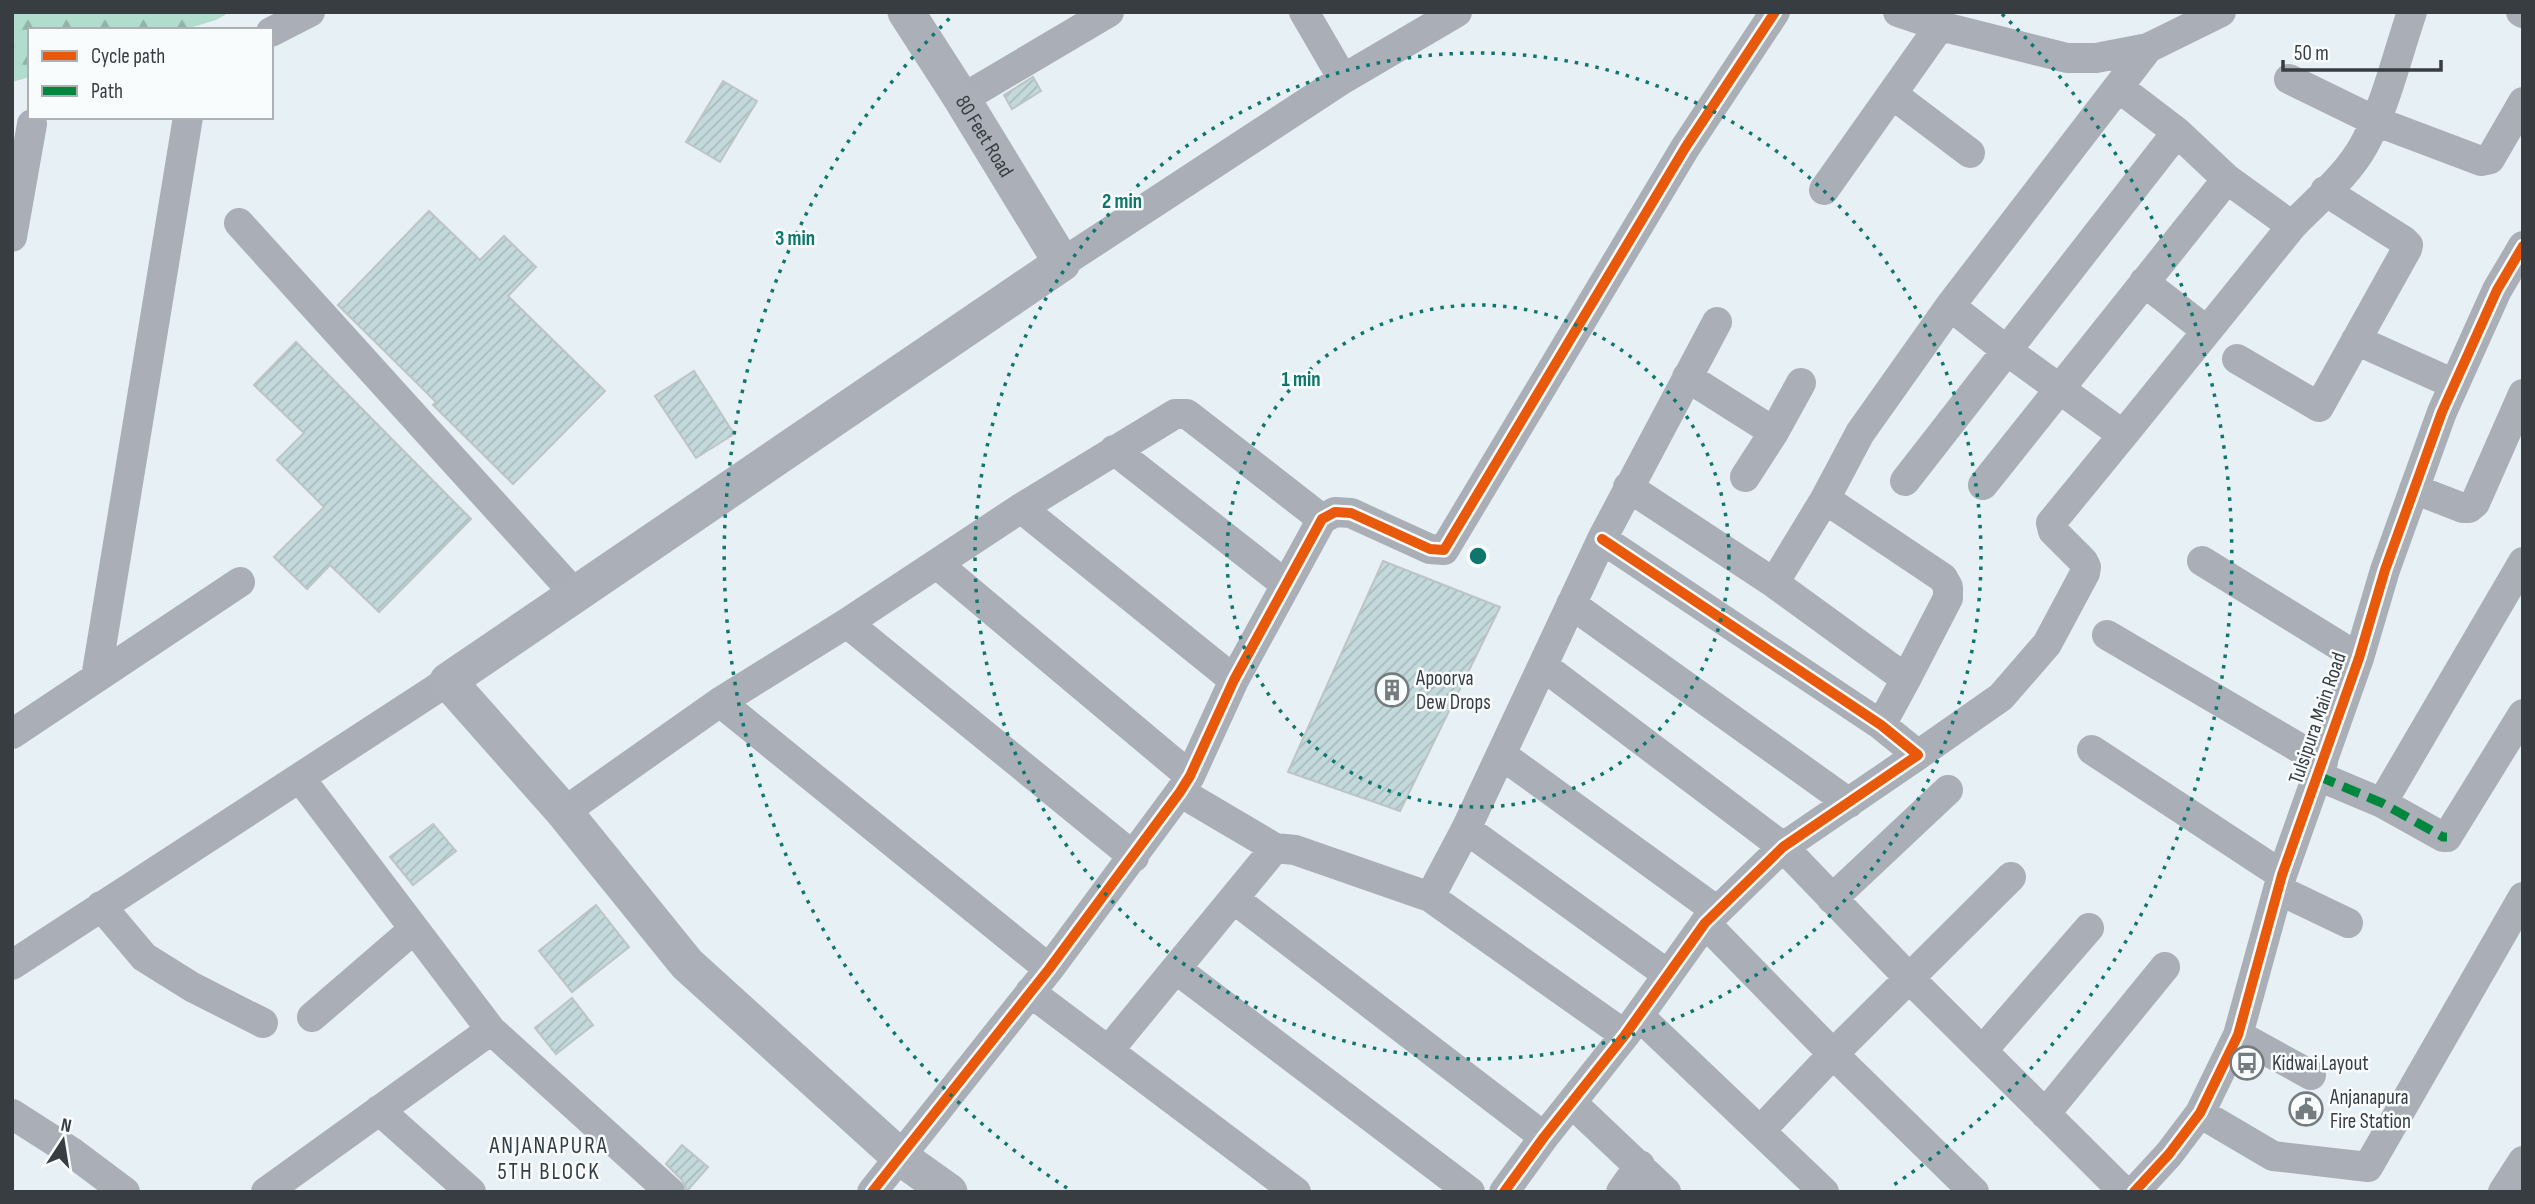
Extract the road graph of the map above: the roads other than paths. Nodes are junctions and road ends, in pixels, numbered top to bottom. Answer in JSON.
{"nodes":[{"id":1,"x":310,"y":12,"type":"edge"},
{"id":2,"x":906,"y":12,"type":"edge"},
{"id":3,"x":1304,"y":12,"type":"edge"},
{"id":4,"x":1457,"y":12,"type":"edge"},
{"id":5,"x":1775,"y":12,"type":"edge"},
{"id":6,"x":1898,"y":12,"type":"edge"},
{"id":7,"x":2221,"y":12,"type":"edge"},
{"id":8,"x":2412,"y":12,"type":"edge"},
{"id":9,"x":1102,"y":14,"type":"edge"},
{"id":10,"x":1940,"y":26,"type":"junction"},
{"id":11,"x":273,"y":31,"type":"edge"},
{"id":12,"x":2148,"y":48,"type":"junction"},
{"id":13,"x":1343,"y":79,"type":"junction"},
{"id":14,"x":2290,"y":79,"type":"dead end"},
{"id":15,"x":2118,"y":87,"type":"junction"},
{"id":16,"x":1892,"y":93,"type":"junction"},
{"id":17,"x":962,"y":99,"type":"junction"},
{"id":18,"x":2523,"y":102,"type":"edge"},
{"id":19,"x":188,"y":119,"type":"edge"},
{"id":20,"x":2375,"y":121,"type":"junction"},
{"id":21,"x":33,"y":123,"type":"edge"},
{"id":22,"x":2177,"y":132,"type":"junction"},
{"id":23,"x":1970,"y":153,"type":"dead end"},
{"id":24,"x":2227,"y":178,"type":"junction"},
{"id":25,"x":1824,"y":190,"type":"dead end"},
{"id":26,"x":2325,"y":191,"type":"junction"},
{"id":27,"x":239,"y":223,"type":"dead end"},
{"id":28,"x":2292,"y":226,"type":"junction"},
{"id":29,"x":12,"y":237,"type":"edge"},
{"id":30,"x":2523,"y":246,"type":"edge"},
{"id":31,"x":1062,"y":263,"type":"junction"},
{"id":32,"x":2144,"y":282,"type":"junction"},
{"id":33,"x":1950,"y":306,"type":"junction"},
{"id":34,"x":1717,"y":323,"type":"dead end"},
{"id":35,"x":2207,"y":331,"type":"junction"},
{"id":36,"x":2356,"y":340,"type":"junction"},
{"id":37,"x":2006,"y":350,"type":"junction"},
{"id":38,"x":2237,"y":359,"type":"dead end"},
{"id":39,"x":1688,"y":377,"type":"junction"},
{"id":40,"x":1801,"y":383,"type":"dead end"},
{"id":41,"x":2454,"y":384,"type":"junction"},
{"id":42,"x":2059,"y":388,"type":"junction"},
{"id":43,"x":2523,"y":394,"type":"edge"},
{"id":44,"x":1774,"y":432,"type":"junction"},
{"id":45,"x":2123,"y":435,"type":"junction"},
{"id":46,"x":1114,"y":450,"type":"junction"},
{"id":47,"x":1745,"y":477,"type":"dead end"},
{"id":48,"x":1905,"y":481,"type":"dead end"},
{"id":49,"x":1983,"y":485,"type":"dead end"},
{"id":50,"x":1628,"y":487,"type":"junction"},
{"id":51,"x":2414,"y":489,"type":"junction"},
{"id":52,"x":1825,"y":499,"type":"junction"},
{"id":53,"x":1021,"y":508,"type":"junction"},
{"id":54,"x":1322,"y":519,"type":"junction"},
{"id":55,"x":1602,"y":539,"type":"junction"},
{"id":56,"x":2202,"y":561,"type":"dead end"},
{"id":57,"x":2523,"y":562,"type":"edge"},
{"id":58,"x":937,"y":564,"type":"junction"},
{"id":59,"x":240,"y":582,"type":"dead end"},
{"id":60,"x":1774,"y":583,"type":"junction"},
{"id":61,"x":1284,"y":584,"type":"junction"},
{"id":62,"x":575,"y":594,"type":"junction"},
{"id":63,"x":1571,"y":604,"type":"junction"},
{"id":64,"x":847,"y":622,"type":"junction"},
{"id":65,"x":2106,"y":635,"type":"dead end"},
{"id":66,"x":2359,"y":658,"type":"junction"},
{"id":67,"x":1543,"y":666,"type":"junction"},
{"id":68,"x":96,"y":678,"type":"junction"},
{"id":69,"x":1906,"y":678,"type":"junction"},
{"id":70,"x":1234,"y":680,"type":"junction"},
{"id":71,"x":448,"y":681,"type":"junction"},
{"id":72,"x":720,"y":702,"type":"junction"},
{"id":73,"x":2523,"y":714,"type":"edge"},
{"id":74,"x":1881,"y":725,"type":"junction"},
{"id":75,"x":12,"y":734,"type":"edge"},
{"id":76,"x":2092,"y":750,"type":"dead end"},
{"id":77,"x":1502,"y":755,"type":"junction"},
{"id":78,"x":1918,"y":755,"type":"junction"},
{"id":79,"x":2320,"y":769,"type":"junction"},
{"id":80,"x":300,"y":778,"type":"junction"},
{"id":81,"x":1185,"y":784,"type":"junction"},
{"id":82,"x":1948,"y":790,"type":"dead end"},
{"id":83,"x":1849,"y":803,"type":"junction"},
{"id":84,"x":2382,"y":803,"type":"junction"},
{"id":85,"x":564,"y":812,"type":"junction"},
{"id":86,"x":1466,"y":829,"type":"junction"},
{"id":87,"x":1783,"y":847,"type":"junction"},
{"id":88,"x":1275,"y":848,"type":"junction"},
{"id":89,"x":1134,"y":857,"type":"junction"},
{"id":90,"x":2011,"y":877,"type":"dead end"},
{"id":91,"x":2281,"y":883,"type":"junction"},
{"id":92,"x":1430,"y":897,"type":"junction"},
{"id":93,"x":2523,"y":897,"type":"edge"},
{"id":94,"x":1234,"y":899,"type":"junction"},
{"id":95,"x":1832,"y":899,"type":"junction"},
{"id":96,"x":101,"y":906,"type":"junction"},
{"id":97,"x":1711,"y":917,"type":"junction"},
{"id":98,"x":2348,"y":923,"type":"dead end"},
{"id":99,"x":2089,"y":928,"type":"dead end"},
{"id":100,"x":414,"y":929,"type":"junction"},
{"id":101,"x":12,"y":965,"type":"edge"},
{"id":102,"x":2165,"y":967,"type":"dead end"},
{"id":103,"x":1049,"y":969,"type":"junction"},
{"id":104,"x":1176,"y":969,"type":"junction"},
{"id":105,"x":1667,"y":974,"type":"junction"},
{"id":106,"x":1909,"y":978,"type":"junction"},
{"id":107,"x":1030,"y":992,"type":"junction"},
{"id":108,"x":312,"y":1017,"type":"dead end"},
{"id":109,"x":264,"y":1023,"type":"dead end"},
{"id":110,"x":1632,"y":1025,"type":"junction"},
{"id":111,"x":491,"y":1030,"type":"junction"},
{"id":112,"x":2238,"y":1035,"type":"junction"},
{"id":113,"x":1109,"y":1050,"type":"junction"},
{"id":114,"x":1982,"y":1051,"type":"junction"},
{"id":115,"x":1833,"y":1054,"type":"junction"},
{"id":116,"x":2311,"y":1075,"type":"dead end"},
{"id":117,"x":1572,"y":1103,"type":"junction"},
{"id":118,"x":379,"y":1110,"type":"junction"},
{"id":119,"x":2200,"y":1113,"type":"junction"},
{"id":120,"x":12,"y":1114,"type":"edge"},
{"id":121,"x":2045,"y":1114,"type":"junction"},
{"id":122,"x":1760,"y":1131,"type":"junction"},
{"id":123,"x":1545,"y":1136,"type":"junction"},
{"id":124,"x":900,"y":1157,"type":"junction"},
{"id":125,"x":2523,"y":1161,"type":"edge"},
{"id":126,"x":1640,"y":1165,"type":"junction"},
{"id":127,"x":125,"y":1192,"type":"edge"},
{"id":128,"x":266,"y":1192,"type":"edge"},
{"id":129,"x":471,"y":1192,"type":"edge"},
{"id":130,"x":670,"y":1192,"type":"edge"},
{"id":131,"x":872,"y":1192,"type":"edge"},
{"id":132,"x":949,"y":1192,"type":"edge"},
{"id":133,"x":1296,"y":1192,"type":"edge"},
{"id":134,"x":1470,"y":1192,"type":"edge"},
{"id":135,"x":1504,"y":1192,"type":"edge"},
{"id":136,"x":1621,"y":1192,"type":"edge"},
{"id":137,"x":1666,"y":1192,"type":"edge"},
{"id":138,"x":1824,"y":1192,"type":"edge"},
{"id":139,"x":1974,"y":1192,"type":"edge"},
{"id":140,"x":2124,"y":1192,"type":"edge"},
{"id":141,"x":2134,"y":1192,"type":"edge"},
{"id":142,"x":2503,"y":1192,"type":"edge"}],
"edges":[{"from":1,"to":11,"type":"street"},
{"from":2,"to":17,"type":"main road","name":"80 Feet Road"},
{"from":3,"to":13,"type":"street"},
{"from":4,"to":13,"type":"street"},
{"from":5,"to":54,"type":"street"},
{"from":6,"to":10,"type":"street"},
{"from":7,"to":12,"type":"street"},
{"from":8,"to":20,"type":"street"},
{"from":9,"to":17,"type":"street"},
{"from":10,"to":12,"type":"street"},
{"from":10,"to":16,"type":"street"},
{"from":12,"to":15,"type":"street"},
{"from":13,"to":31,"type":"street"},
{"from":14,"to":20,"type":"street"},
{"from":15,"to":22,"type":"street"},
{"from":15,"to":33,"type":"street"},
{"from":16,"to":23,"type":"street"},
{"from":16,"to":25,"type":"street"},
{"from":17,"to":31,"type":"main road","name":"80 Feet Road"},
{"from":18,"to":20,"type":"street"},
{"from":19,"to":68,"type":"street"},
{"from":20,"to":26,"type":"street"},
{"from":21,"to":29,"type":"street"},
{"from":22,"to":24,"type":"street"},
{"from":22,"to":37,"type":"street"},
{"from":24,"to":28,"type":"street"},
{"from":24,"to":32,"type":"street"},
{"from":26,"to":28,"type":"street"},
{"from":26,"to":36,"type":"street"},
{"from":27,"to":62,"type":"street"},
{"from":28,"to":35,"type":"street"},
{"from":30,"to":41,"type":"street","name":"Tulsipura Main Road"},
{"from":31,"to":62,"type":"main road"},
{"from":32,"to":35,"type":"street"},
{"from":32,"to":42,"type":"street"},
{"from":33,"to":37,"type":"street"},
{"from":33,"to":52,"type":"street"},
{"from":34,"to":39,"type":"street"},
{"from":35,"to":45,"type":"street"},
{"from":36,"to":38,"type":"street"},
{"from":36,"to":41,"type":"street"},
{"from":37,"to":42,"type":"street"},
{"from":37,"to":48,"type":"street"},
{"from":39,"to":44,"type":"street"},
{"from":39,"to":50,"type":"street"},
{"from":40,"to":44,"type":"street"},
{"from":41,"to":51,"type":"street","name":"Tulsipura Main Road"},
{"from":42,"to":45,"type":"street"},
{"from":42,"to":49,"type":"street"},
{"from":43,"to":51,"type":"street"},
{"from":44,"to":47,"type":"street"},
{"from":45,"to":78,"type":"street"},
{"from":46,"to":53,"type":"street"},
{"from":46,"to":54,"type":"street"},
{"from":46,"to":61,"type":"street"},
{"from":50,"to":55,"type":"street"},
{"from":50,"to":60,"type":"street"},
{"from":51,"to":66,"type":"street","name":"Tulsipura Main Road"},
{"from":52,"to":60,"type":"street"},
{"from":52,"to":69,"type":"street"},
{"from":53,"to":58,"type":"street"},
{"from":53,"to":70,"type":"street"},
{"from":54,"to":61,"type":"street"},
{"from":55,"to":63,"type":"street"},
{"from":55,"to":74,"type":"street"},
{"from":56,"to":66,"type":"street"},
{"from":57,"to":84,"type":"street"},
{"from":58,"to":64,"type":"street"},
{"from":58,"to":81,"type":"street"},
{"from":59,"to":68,"type":"street"},
{"from":60,"to":69,"type":"street"},
{"from":61,"to":70,"type":"street"},
{"from":62,"to":71,"type":"main road"},
{"from":63,"to":67,"type":"street"},
{"from":63,"to":83,"type":"street"},
{"from":64,"to":72,"type":"street"},
{"from":64,"to":89,"type":"street"},
{"from":65,"to":79,"type":"street"},
{"from":66,"to":79,"type":"street","name":"Tulsipura Main Road"},
{"from":67,"to":77,"type":"street"},
{"from":67,"to":87,"type":"street"},
{"from":68,"to":75,"type":"street"},
{"from":69,"to":74,"type":"street"},
{"from":70,"to":81,"type":"street"},
{"from":71,"to":80,"type":"street"},
{"from":71,"to":85,"type":"main road"},
{"from":72,"to":85,"type":"street"},
{"from":72,"to":103,"type":"street"},
{"from":73,"to":84,"type":"street"},
{"from":74,"to":78,"type":"street"},
{"from":76,"to":91,"type":"street"},
{"from":77,"to":86,"type":"street"},
{"from":77,"to":97,"type":"street"},
{"from":78,"to":83,"type":"street"},
{"from":79,"to":84,"type":"street"},
{"from":79,"to":91,"type":"street","name":"Tulsipura Main Road"},
{"from":80,"to":96,"type":"street"},
{"from":80,"to":100,"type":"street"},
{"from":81,"to":88,"type":"street"},
{"from":81,"to":89,"type":"street"},
{"from":82,"to":95,"type":"street"},
{"from":83,"to":87,"type":"street"},
{"from":85,"to":124,"type":"main road"},
{"from":86,"to":92,"type":"street"},
{"from":86,"to":105,"type":"street"},
{"from":87,"to":95,"type":"street"},
{"from":87,"to":97,"type":"street"},
{"from":88,"to":92,"type":"street"},
{"from":88,"to":94,"type":"street"},
{"from":89,"to":103,"type":"street"},
{"from":90,"to":106,"type":"street"},
{"from":91,"to":98,"type":"street"},
{"from":91,"to":112,"type":"street","name":"Tulsipura Main Road"},
{"from":92,"to":110,"type":"street"},
{"from":93,"to":119,"type":"street"},
{"from":94,"to":104,"type":"street"},
{"from":94,"to":123,"type":"street"},
{"from":95,"to":106,"type":"street"},
{"from":96,"to":101,"type":"street"},
{"from":96,"to":109,"type":"street"},
{"from":97,"to":105,"type":"street"},
{"from":97,"to":115,"type":"street"},
{"from":99,"to":114,"type":"street"},
{"from":100,"to":108,"type":"street"},
{"from":100,"to":111,"type":"street"},
{"from":102,"to":121,"type":"street"},
{"from":103,"to":107,"type":"street"},
{"from":104,"to":113,"type":"street"},
{"from":104,"to":134,"type":"street"},
{"from":105,"to":110,"type":"street"},
{"from":106,"to":114,"type":"street"},
{"from":106,"to":115,"type":"street"},
{"from":107,"to":113,"type":"street"},
{"from":107,"to":124,"type":"street"},
{"from":110,"to":117,"type":"street"},
{"from":110,"to":122,"type":"street"},
{"from":111,"to":118,"type":"street"},
{"from":111,"to":130,"type":"street"},
{"from":112,"to":116,"type":"street"},
{"from":112,"to":119,"type":"street","name":"Tulsipura Main Road"},
{"from":113,"to":133,"type":"street"},
{"from":114,"to":121,"type":"street"},
{"from":115,"to":122,"type":"street"},
{"from":115,"to":139,"type":"street"},
{"from":117,"to":123,"type":"street"},
{"from":117,"to":126,"type":"street"},
{"from":118,"to":128,"type":"street"},
{"from":118,"to":129,"type":"street"},
{"from":119,"to":141,"type":"street","name":"Tulsipura Main Road"},
{"from":120,"to":127,"type":"street"},
{"from":121,"to":140,"type":"street"},
{"from":122,"to":138,"type":"street"},
{"from":123,"to":135,"type":"street"},
{"from":124,"to":131,"type":"street"},
{"from":124,"to":132,"type":"main road"},
{"from":125,"to":142,"type":"street"},
{"from":126,"to":136,"type":"street"},
{"from":126,"to":137,"type":"street"}]}
